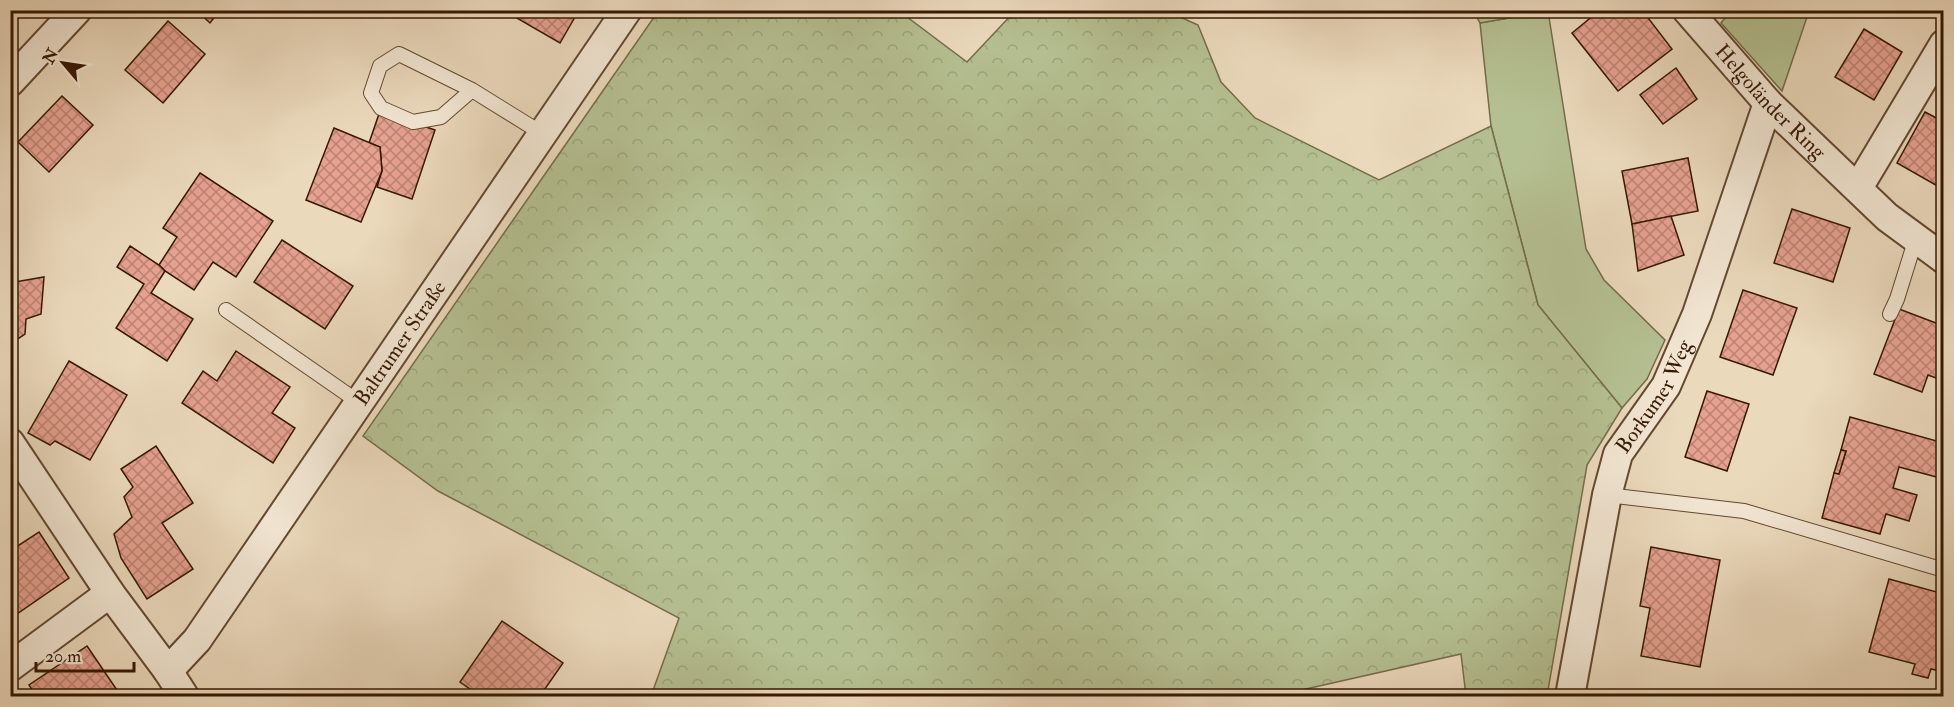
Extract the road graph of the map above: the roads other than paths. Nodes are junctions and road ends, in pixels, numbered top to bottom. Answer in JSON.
{"nodes":[{"id":1,"x":77,"y":10,"type":"edge"},
{"id":2,"x":627,"y":10,"type":"edge"},
{"id":3,"x":1687,"y":10,"type":"edge"},
{"id":4,"x":1944,"y":44,"type":"edge"},
{"id":5,"x":10,"y":82,"type":"edge"},
{"id":6,"x":472,"y":90,"type":"junction"},
{"id":7,"x":1768,"y":103,"type":"junction"},
{"id":8,"x":543,"y":134,"type":"junction"},
{"id":9,"x":1858,"y":188,"type":"junction"},
{"id":10,"x":1916,"y":238,"type":"junction"},
{"id":11,"x":1944,"y":259,"type":"edge"},
{"id":12,"x":226,"y":310,"type":"dead end"},
{"id":13,"x":1890,"y":314,"type":"dead end"},
{"id":14,"x":360,"y":403,"type":"junction"},
{"id":15,"x":10,"y":443,"type":"edge"},
{"id":16,"x":1607,"y":495,"type":"junction"},
{"id":17,"x":1944,"y":570,"type":"edge"},
{"id":18,"x":110,"y":593,"type":"junction"},
{"id":19,"x":10,"y":668,"type":"edge"},
{"id":20,"x":168,"y":671,"type":"junction"},
{"id":21,"x":184,"y":696,"type":"edge"},
{"id":22,"x":1570,"y":696,"type":"edge"}],
"edges":[{"from":1,"to":5,"type":"street"},
{"from":2,"to":8,"type":"street","name":"Baltrumer Straße"},
{"from":3,"to":7,"type":"street","name":"Helgoländer Ring"},
{"from":4,"to":9,"type":"street"},
{"from":6,"to":6,"type":"lane"},
{"from":6,"to":8,"type":"lane"},
{"from":7,"to":9,"type":"street","name":"Helgoländer Ring"},
{"from":7,"to":16,"type":"street","name":"Borkumer Weg"},
{"from":8,"to":14,"type":"street","name":"Baltrumer Straße"},
{"from":9,"to":10,"type":"street","name":"Helgoländer Ring"},
{"from":10,"to":11,"type":"street","name":"Helgoländer Ring"},
{"from":10,"to":13,"type":"lane"},
{"from":12,"to":14,"type":"lane"},
{"from":14,"to":20,"type":"street","name":"Baltrumer Straße"},
{"from":15,"to":18,"type":"street"},
{"from":16,"to":17,"type":"lane"},
{"from":16,"to":22,"type":"street","name":"Borkumer Weg"},
{"from":18,"to":19,"type":"street"},
{"from":18,"to":20,"type":"street"},
{"from":20,"to":21,"type":"street"}]}
